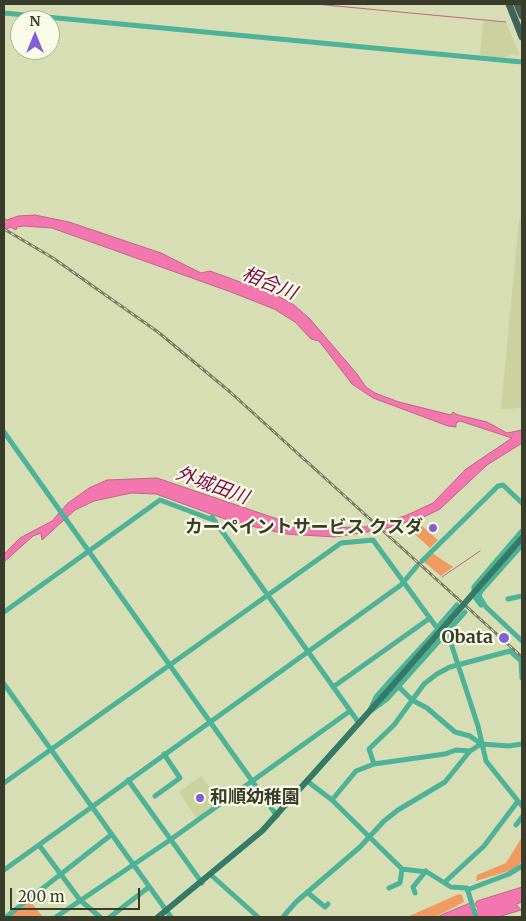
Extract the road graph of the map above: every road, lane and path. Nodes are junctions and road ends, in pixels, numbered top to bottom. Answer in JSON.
{"nodes":[{"id":1,"x":509,"y":4,"type":"edge"},
{"id":2,"x":517,"y":4,"type":"edge"},
{"id":3,"x":4,"y":14,"type":"edge"},
{"id":4,"x":522,"y":16,"type":"edge"},
{"id":5,"x":522,"y":37,"type":"edge"},
{"id":6,"x":522,"y":62,"type":"edge"},
{"id":7,"x":4,"y":432,"type":"edge"},
{"id":8,"x":522,"y":503,"type":"edge"},
{"id":9,"x":522,"y":531,"type":"edge"},
{"id":10,"x":522,"y":538,"type":"edge"},
{"id":11,"x":522,"y":545,"type":"edge"},
{"id":12,"x":89,"y":551,"type":"junction"},
{"id":13,"x":500,"y":557,"type":"junction"},
{"id":14,"x":422,"y":561,"type":"dead end"},
{"id":15,"x":506,"y":562,"type":"junction"},
{"id":16,"x":417,"y":566,"type":"dead end"},
{"id":17,"x":404,"y":581,"type":"junction"},
{"id":18,"x":268,"y":596,"type":"junction"},
{"id":19,"x":522,"y":596,"type":"edge"},
{"id":20,"x":508,"y":599,"type":"dead end"},
{"id":21,"x":456,"y":605,"type":"dead end"},
{"id":22,"x":486,"y":607,"type":"junction"},
{"id":23,"x":4,"y":612,"type":"edge"},
{"id":24,"x":464,"y":612,"type":"dead end"},
{"id":25,"x":430,"y":618,"type":"junction"},
{"id":26,"x":437,"y":628,"type":"junction"},
{"id":27,"x":447,"y":631,"type":"junction"},
{"id":28,"x":522,"y":641,"type":"edge"},
{"id":29,"x":308,"y":652,"type":"junction"},
{"id":30,"x":170,"y":664,"type":"junction"},
{"id":31,"x":457,"y":665,"type":"junction"},
{"id":32,"x":522,"y":678,"type":"edge"},
{"id":33,"x":4,"y":684,"type":"edge"},
{"id":34,"x":398,"y":686,"type":"junction"},
{"id":35,"x":332,"y":687,"type":"junction"},
{"id":36,"x":412,"y":700,"type":"junction"},
{"id":37,"x":350,"y":711,"type":"junction"},
{"id":38,"x":369,"y":711,"type":"junction"},
{"id":39,"x":210,"y":721,"type":"junction"},
{"id":40,"x":359,"y":723,"type":"junction"},
{"id":41,"x":482,"y":744,"type":"junction"},
{"id":42,"x":522,"y":744,"type":"edge"},
{"id":43,"x":51,"y":750,"type":"junction"},
{"id":44,"x":470,"y":751,"type":"junction"},
{"id":45,"x":164,"y":754,"type":"junction"},
{"id":46,"x":374,"y":764,"type":"junction"},
{"id":47,"x":128,"y":780,"type":"junction"},
{"id":48,"x":252,"y":781,"type":"junction"},
{"id":49,"x":307,"y":781,"type":"junction"},
{"id":50,"x":4,"y":783,"type":"edge"},
{"id":51,"x":155,"y":796,"type":"dead end"},
{"id":52,"x":332,"y":800,"type":"junction"},
{"id":53,"x":518,"y":801,"type":"junction"},
{"id":54,"x":522,"y":806,"type":"edge"},
{"id":55,"x":91,"y":807,"type":"junction"},
{"id":56,"x":276,"y":816,"type":"junction"},
{"id":57,"x":522,"y":817,"type":"edge"},
{"id":58,"x":516,"y":825,"type":"dead end"},
{"id":59,"x":111,"y":835,"type":"junction"},
{"id":60,"x":370,"y":836,"type":"junction"},
{"id":61,"x":170,"y":840,"type":"junction"},
{"id":62,"x":39,"y":845,"type":"junction"},
{"id":63,"x":133,"y":865,"type":"junction"},
{"id":64,"x":522,"y":866,"type":"edge"},
{"id":65,"x":402,"y":869,"type":"junction"},
{"id":66,"x":4,"y":870,"type":"edge"},
{"id":67,"x":426,"y":872,"type":"junction"},
{"id":68,"x":60,"y":875,"type":"junction"},
{"id":69,"x":211,"y":875,"type":"junction"},
{"id":70,"x":445,"y":882,"type":"junction"},
{"id":71,"x":202,"y":883,"type":"junction"},
{"id":72,"x":149,"y":887,"type":"junction"},
{"id":73,"x":389,"y":888,"type":"dead end"},
{"id":74,"x":468,"y":890,"type":"junction"},
{"id":75,"x":307,"y":892,"type":"junction"},
{"id":76,"x":415,"y":893,"type":"dead end"},
{"id":77,"x":80,"y":900,"type":"junction"},
{"id":78,"x":328,"y":904,"type":"dead end"},
{"id":79,"x":166,"y":911,"type":"junction"},
{"id":80,"x":6,"y":917,"type":"edge"},
{"id":81,"x":56,"y":917,"type":"edge"},
{"id":82,"x":100,"y":917,"type":"edge"},
{"id":83,"x":110,"y":917,"type":"edge"},
{"id":84,"x":158,"y":917,"type":"edge"},
{"id":85,"x":171,"y":917,"type":"edge"},
{"id":86,"x":258,"y":917,"type":"edge"},
{"id":87,"x":283,"y":917,"type":"edge"},
{"id":88,"x":476,"y":917,"type":"edge"}],
"edges":[{"from":1,"to":5,"type":"highway"},
{"from":2,"to":4,"type":"highway"},
{"from":3,"to":6,"type":"street"},
{"from":7,"to":12,"type":"street"},
{"from":8,"to":14,"type":"street"},
{"from":9,"to":13,"type":"street"},
{"from":10,"to":38,"type":"main road","bridge":true},
{"from":11,"to":15,"type":"street"},
{"from":12,"to":18,"type":"street"},
{"from":12,"to":23,"type":"street"},
{"from":12,"to":30,"type":"street"},
{"from":13,"to":15,"type":"street"},
{"from":13,"to":22,"type":"street"},
{"from":15,"to":22,"type":"street"},
{"from":16,"to":17,"type":"street"},
{"from":17,"to":18,"type":"street"},
{"from":17,"to":25,"type":"street"},
{"from":17,"to":29,"type":"street"},
{"from":18,"to":29,"type":"street"},
{"from":18,"to":30,"type":"street"},
{"from":19,"to":20,"type":"street"},
{"from":21,"to":26,"type":"street"},
{"from":22,"to":28,"type":"street"},
{"from":24,"to":27,"type":"street"},
{"from":25,"to":26,"type":"street"},
{"from":25,"to":35,"type":"street"},
{"from":26,"to":27,"type":"street"},
{"from":26,"to":38,"type":"street"},
{"from":27,"to":31,"type":"street"},
{"from":27,"to":34,"type":"street"},
{"from":29,"to":35,"type":"street"},
{"from":29,"to":39,"type":"street"},
{"from":30,"to":39,"type":"street"},
{"from":30,"to":43,"type":"street"},
{"from":31,"to":32,"type":"street"},
{"from":31,"to":36,"type":"street"},
{"from":31,"to":41,"type":"street"},
{"from":33,"to":43,"type":"street"},
{"from":34,"to":36,"type":"street"},
{"from":34,"to":38,"type":"street"},
{"from":35,"to":37,"type":"street"},
{"from":36,"to":41,"type":"street"},
{"from":36,"to":46,"type":"street"},
{"from":37,"to":40,"type":"street"},
{"from":37,"to":48,"type":"street"},
{"from":38,"to":40,"type":"main road"},
{"from":39,"to":45,"type":"street"},
{"from":39,"to":48,"type":"street"},
{"from":40,"to":49,"type":"main road"},
{"from":41,"to":42,"type":"street"},
{"from":41,"to":44,"type":"street"},
{"from":41,"to":53,"type":"street"},
{"from":43,"to":50,"type":"street"},
{"from":43,"to":55,"type":"street"},
{"from":44,"to":46,"type":"street"},
{"from":44,"to":60,"type":"street"},
{"from":45,"to":47,"type":"street"},
{"from":45,"to":51,"type":"street"},
{"from":46,"to":52,"type":"street"},
{"from":47,"to":55,"type":"street"},
{"from":47,"to":61,"type":"street"},
{"from":48,"to":56,"type":"street"},
{"from":48,"to":61,"type":"street"},
{"from":49,"to":52,"type":"street"},
{"from":49,"to":56,"type":"main road"},
{"from":52,"to":60,"type":"street"},
{"from":53,"to":54,"type":"street"},
{"from":53,"to":70,"type":"street"},
{"from":55,"to":59,"type":"street"},
{"from":55,"to":62,"type":"street"},
{"from":56,"to":69,"type":"main road"},
{"from":57,"to":58,"type":"street"},
{"from":59,"to":63,"type":"street"},
{"from":59,"to":68,"type":"street"},
{"from":60,"to":65,"type":"street"},
{"from":60,"to":75,"type":"street"},
{"from":61,"to":63,"type":"street"},
{"from":61,"to":71,"type":"street"},
{"from":62,"to":66,"type":"street"},
{"from":62,"to":68,"type":"street"},
{"from":63,"to":72,"type":"street"},
{"from":63,"to":77,"type":"street"},
{"from":64,"to":74,"type":"street"},
{"from":65,"to":67,"type":"street"},
{"from":65,"to":73,"type":"street"},
{"from":67,"to":70,"type":"street"},
{"from":67,"to":76,"type":"street"},
{"from":68,"to":77,"type":"street"},
{"from":68,"to":80,"type":"street"},
{"from":69,"to":71,"type":"main road"},
{"from":69,"to":86,"type":"street"},
{"from":70,"to":74,"type":"street"},
{"from":71,"to":79,"type":"main road"},
{"from":72,"to":79,"type":"street"},
{"from":72,"to":83,"type":"street"},
{"from":74,"to":88,"type":"street"},
{"from":75,"to":78,"type":"street"},
{"from":75,"to":87,"type":"street"},
{"from":77,"to":81,"type":"street"},
{"from":77,"to":82,"type":"street"},
{"from":79,"to":84,"type":"main road"},
{"from":79,"to":85,"type":"street"}]}
